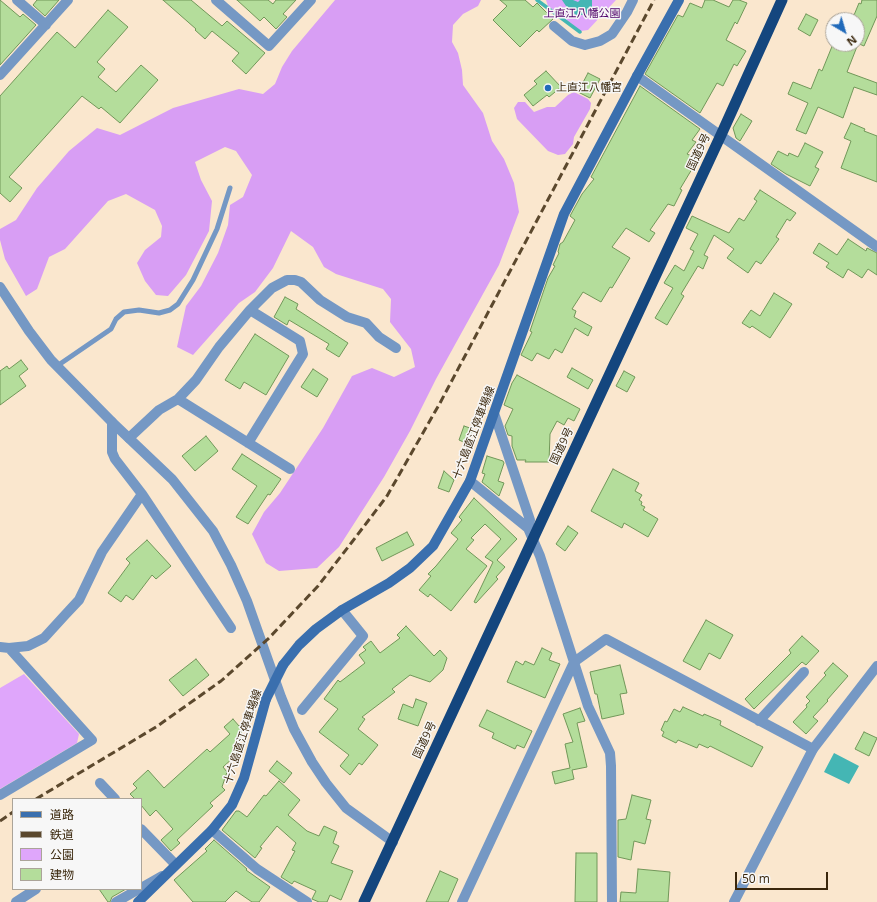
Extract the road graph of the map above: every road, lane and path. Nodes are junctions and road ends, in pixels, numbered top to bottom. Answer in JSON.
{"nodes":[{"id":1,"x":17,"y":0,"type":"edge"},
{"id":2,"x":68,"y":0,"type":"edge"},
{"id":3,"x":216,"y":0,"type":"edge"},
{"id":4,"x":311,"y":0,"type":"edge"},
{"id":5,"x":633,"y":0,"type":"edge"},
{"id":6,"x":679,"y":0,"type":"edge"},
{"id":7,"x":782,"y":0,"type":"edge"},
{"id":8,"x":46,"y":24,"type":"junction"},
{"id":9,"x":554,"y":26,"type":"dead end"},
{"id":10,"x":1,"y":72,"type":"edge"},
{"id":11,"x":636,"y":76,"type":"junction"},
{"id":12,"x":721,"y":135,"type":"junction"},
{"id":13,"x":230,"y":188,"type":"dead end"},
{"id":14,"x":877,"y":247,"type":"edge"},
{"id":15,"x":0,"y":287,"type":"edge"},
{"id":16,"x":250,"y":310,"type":"junction"},
{"id":17,"x":396,"y":348,"type":"dead end"},
{"id":18,"x":57,"y":366,"type":"junction"},
{"id":19,"x":178,"y":399,"type":"junction"},
{"id":20,"x":494,"y":413,"type":"junction"},
{"id":21,"x":112,"y":422,"type":"junction"},
{"id":22,"x":129,"y":438,"type":"junction"},
{"id":23,"x":248,"y":442,"type":"junction"},
{"id":24,"x":290,"y":469,"type":"dead end"},
{"id":25,"x":470,"y":481,"type":"junction"},
{"id":26,"x":142,"y":494,"type":"junction"},
{"id":27,"x":530,"y":533,"type":"junction"},
{"id":28,"x":342,"y":610,"type":"junction"},
{"id":29,"x":231,"y":628,"type":"dead end"},
{"id":30,"x":4,"y":647,"type":"edge"},
{"id":31,"x":574,"y":662,"type":"junction"},
{"id":32,"x":877,"y":666,"type":"edge"},
{"id":33,"x":804,"y":672,"type":"dead end"},
{"id":34,"x":302,"y":710,"type":"dead end"},
{"id":35,"x":759,"y":721,"type":"junction"},
{"id":36,"x":812,"y":749,"type":"junction"},
{"id":37,"x":100,"y":782,"type":"dead end"},
{"id":38,"x":0,"y":795,"type":"edge"},
{"id":39,"x":114,"y":798,"type":"edge"},
{"id":40,"x":142,"y":830,"type":"edge"},
{"id":41,"x":212,"y":830,"type":"junction"},
{"id":42,"x":393,"y":842,"type":"junction"},
{"id":43,"x":175,"y":864,"type":"junction"},
{"id":44,"x":164,"y":875,"type":"junction"},
{"id":45,"x":142,"y":887,"type":"edge"},
{"id":46,"x":34,"y":890,"type":"edge"},
{"id":47,"x":137,"y":890,"type":"edge"},
{"id":48,"x":16,"y":902,"type":"edge"},
{"id":49,"x":116,"y":902,"type":"edge"},
{"id":50,"x":138,"y":902,"type":"edge"},
{"id":51,"x":307,"y":902,"type":"edge"},
{"id":52,"x":364,"y":902,"type":"edge"},
{"id":53,"x":462,"y":902,"type":"edge"},
{"id":54,"x":612,"y":902,"type":"edge"},
{"id":55,"x":734,"y":902,"type":"edge"}],
"edges":[{"from":1,"to":8,"type":"street"},
{"from":2,"to":8,"type":"street"},
{"from":3,"to":4,"type":"street"},
{"from":5,"to":9,"type":"street"},
{"from":6,"to":11,"type":"main road","name":"十六島直江停車場線"},
{"from":7,"to":12,"type":"highway","name":"国道9号"},
{"from":8,"to":10,"type":"street"},
{"from":11,"to":12,"type":"street"},
{"from":11,"to":20,"type":"main road","name":"十六島直江停車場線"},
{"from":12,"to":14,"type":"street"},
{"from":12,"to":27,"type":"highway","name":"国道9号"},
{"from":13,"to":18,"type":"lane"},
{"from":15,"to":18,"type":"street"},
{"from":16,"to":17,"type":"street"},
{"from":16,"to":19,"type":"street"},
{"from":16,"to":23,"type":"street"},
{"from":18,"to":21,"type":"street"},
{"from":19,"to":22,"type":"street"},
{"from":19,"to":23,"type":"street"},
{"from":20,"to":25,"type":"main road","name":"十六島直江停車場線"},
{"from":20,"to":27,"type":"street"},
{"from":21,"to":22,"type":"street"},
{"from":21,"to":26,"type":"street"},
{"from":22,"to":42,"type":"street"},
{"from":23,"to":24,"type":"street"},
{"from":25,"to":27,"type":"street"},
{"from":25,"to":28,"type":"main road","name":"十六島直江停車場線"},
{"from":26,"to":29,"type":"street"},
{"from":26,"to":30,"type":"street"},
{"from":27,"to":31,"type":"street"},
{"from":27,"to":42,"type":"highway","name":"国道9号"},
{"from":28,"to":34,"type":"street"},
{"from":28,"to":41,"type":"main road","name":"十六島直江停車場線","bridge":true},
{"from":30,"to":38,"type":"street"},
{"from":31,"to":35,"type":"street"},
{"from":31,"to":53,"type":"street"},
{"from":31,"to":54,"type":"street"},
{"from":32,"to":36,"type":"street"},
{"from":33,"to":35,"type":"street"},
{"from":35,"to":36,"type":"street"},
{"from":36,"to":55,"type":"street"},
{"from":37,"to":39,"type":"street"},
{"from":40,"to":43,"type":"street"},
{"from":41,"to":43,"type":"main road","name":"十六島直江停車場線"},
{"from":41,"to":51,"type":"street"},
{"from":42,"to":52,"type":"highway","name":"国道9号"},
{"from":43,"to":44,"type":"main road","name":"十六島直江停車場線"},
{"from":44,"to":45,"type":"street"},
{"from":44,"to":50,"type":"main road","name":"十六島直江停車場線"},
{"from":46,"to":48,"type":"street"},
{"from":47,"to":49,"type":"street"}]}
